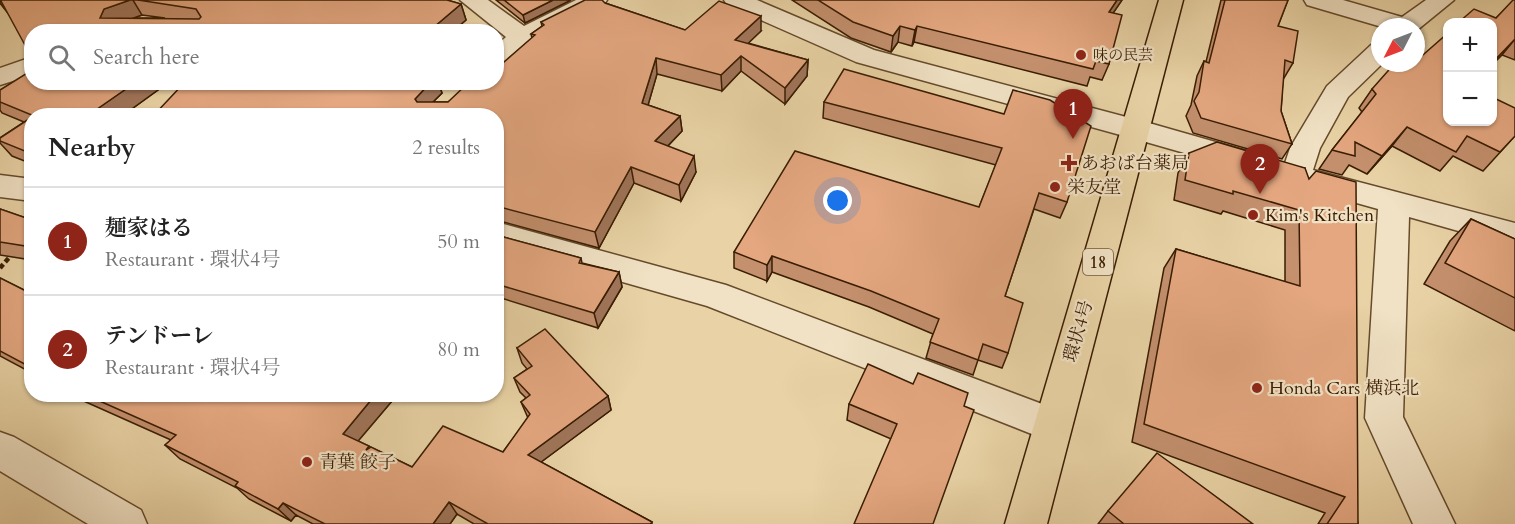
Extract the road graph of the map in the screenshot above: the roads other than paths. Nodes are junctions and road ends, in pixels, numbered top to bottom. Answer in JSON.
{"nodes":[{"id":1,"x":472,"y":0,"type":"edge"},
{"id":2,"x":595,"y":0,"type":"edge"},
{"id":3,"x":736,"y":0,"type":"edge"},
{"id":4,"x":1171,"y":0,"type":"edge"},
{"id":5,"x":1316,"y":0,"type":"edge"},
{"id":6,"x":1442,"y":0,"type":"edge"},
{"id":7,"x":1378,"y":18,"type":"edge"},
{"id":8,"x":1416,"y":18,"type":"edge"},
{"id":9,"x":522,"y":37,"type":"junction"},
{"id":10,"x":504,"y":53,"type":"edge"},
{"id":11,"x":1371,"y":60,"type":"edge"},
{"id":12,"x":24,"y":68,"type":"edge"},
{"id":13,"x":0,"y":77,"type":"edge"},
{"id":14,"x":1135,"y":129,"type":"junction"},
{"id":15,"x":1296,"y":175,"type":"junction"},
{"id":16,"x":0,"y":186,"type":"edge"},
{"id":17,"x":24,"y":189,"type":"edge"},
{"id":18,"x":1394,"y":204,"type":"junction"},
{"id":19,"x":1515,"y":235,"type":"edge"},
{"id":20,"x":504,"y":236,"type":"edge"},
{"id":21,"x":1052,"y":425,"type":"junction"},
{"id":22,"x":0,"y":450,"type":"edge"},
{"id":23,"x":126,"y":524,"type":"edge"},
{"id":24,"x":1026,"y":524,"type":"edge"},
{"id":25,"x":1434,"y":524,"type":"edge"}],
"edges":[{"from":1,"to":9,"type":"street"},
{"from":2,"to":9,"type":"street"},
{"from":3,"to":14,"type":"street"},
{"from":4,"to":14,"type":"main road","name":"環状4号","number":"18"},
{"from":5,"to":7,"type":"street"},
{"from":6,"to":8,"type":"street"},
{"from":9,"to":10,"type":"street"},
{"from":11,"to":15,"type":"street"},
{"from":12,"to":13,"type":"street"},
{"from":14,"to":15,"type":"street"},
{"from":14,"to":21,"type":"main road","name":"環状4号","number":"18"},
{"from":15,"to":18,"type":"street"},
{"from":16,"to":17,"type":"street"},
{"from":18,"to":19,"type":"street"},
{"from":18,"to":25,"type":"street"},
{"from":20,"to":21,"type":"street"},
{"from":21,"to":24,"type":"main road","name":"環状4号","number":"18"},
{"from":22,"to":23,"type":"street"}]}
